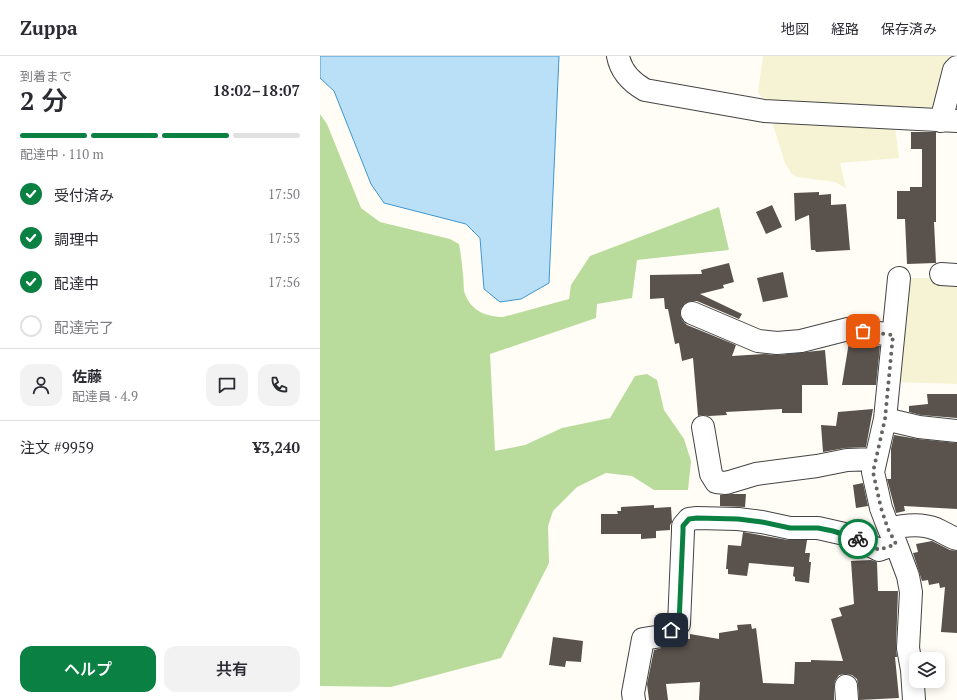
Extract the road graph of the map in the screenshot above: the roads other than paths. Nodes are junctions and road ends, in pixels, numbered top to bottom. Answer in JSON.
{"nodes":[{"id":1,"x":618,"y":56,"type":"edge"},
{"id":2,"x":957,"y":67,"type":"edge"},
{"id":3,"x":949,"y":121,"type":"edge"},
{"id":4,"x":899,"y":278,"type":"dead end"},
{"id":5,"x":692,"y":313,"type":"dead end"},
{"id":6,"x":893,"y":335,"type":"junction"},
{"id":7,"x":885,"y":419,"type":"junction"},
{"id":8,"x":703,"y":427,"type":"dead end"},
{"id":9,"x":957,"y":431,"type":"edge"},
{"id":10,"x":876,"y":459,"type":"junction"},
{"id":11,"x":892,"y":537,"type":"junction"},
{"id":12,"x":957,"y":539,"type":"edge"},
{"id":13,"x":634,"y":700,"type":"edge"},
{"id":14,"x":914,"y":700,"type":"edge"}],
"edges":[{"from":1,"to":3,"type":"street"},
{"from":2,"to":3,"type":"street"},
{"from":4,"to":6,"type":"street"},
{"from":5,"to":6,"type":"street"},
{"from":6,"to":7,"type":"street"},
{"from":7,"to":9,"type":"street"},
{"from":7,"to":10,"type":"street"},
{"from":8,"to":10,"type":"street"},
{"from":10,"to":11,"type":"street"},
{"from":11,"to":12,"type":"street"},
{"from":11,"to":13,"type":"street"},
{"from":11,"to":14,"type":"street"}]}
